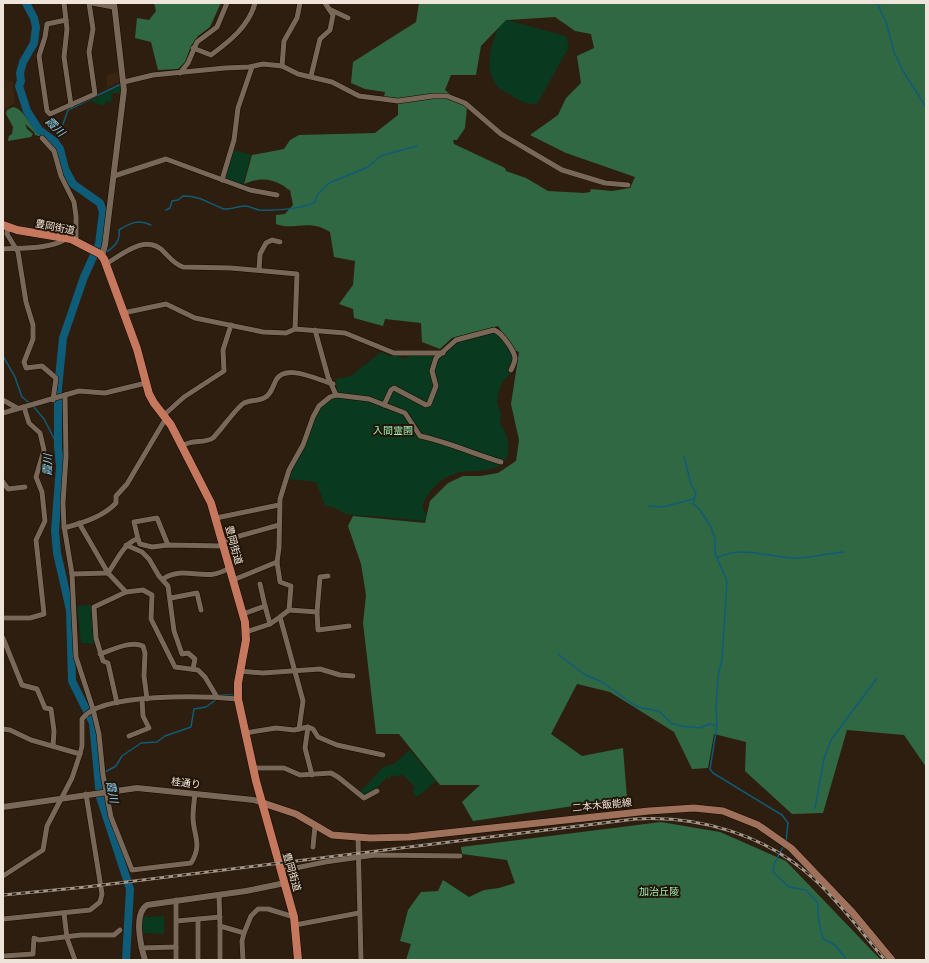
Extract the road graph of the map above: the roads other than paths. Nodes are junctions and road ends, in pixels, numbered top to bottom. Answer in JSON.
{"nodes":[{"id":1,"x":64,"y":3,"type":"edge"},
{"id":2,"x":89,"y":3,"type":"edge"},
{"id":3,"x":92,"y":3,"type":"edge"},
{"id":4,"x":227,"y":3,"type":"edge"},
{"id":5,"x":255,"y":3,"type":"edge"},
{"id":6,"x":300,"y":3,"type":"edge"},
{"id":7,"x":325,"y":3,"type":"edge"},
{"id":8,"x":114,"y":5,"type":"edge"},
{"id":9,"x":329,"y":9,"type":"junction"},
{"id":10,"x":348,"y":18,"type":"dead end"},
{"id":11,"x":66,"y":20,"type":"junction"},
{"id":12,"x":193,"y":48,"type":"junction"},
{"id":13,"x":282,"y":66,"type":"junction"},
{"id":14,"x":252,"y":67,"type":"junction"},
{"id":15,"x":180,"y":73,"type":"junction"},
{"id":16,"x":311,"y":76,"type":"junction"},
{"id":17,"x":124,"y":82,"type":"junction"},
{"id":18,"x":71,"y":105,"type":"junction"},
{"id":19,"x":42,"y":138,"type":"dead end"},
{"id":20,"x":114,"y":176,"type":"junction"},
{"id":21,"x":222,"y":180,"type":"junction"},
{"id":22,"x":628,"y":185,"type":"dead end"},
{"id":23,"x":277,"y":195,"type":"dead end"},
{"id":24,"x":6,"y":227,"type":"edge"},
{"id":25,"x":67,"y":237,"type":"junction"},
{"id":26,"x":76,"y":241,"type":"junction"},
{"id":27,"x":280,"y":242,"type":"dead end"},
{"id":28,"x":16,"y":248,"type":"junction"},
{"id":29,"x":3,"y":249,"type":"edge"},
{"id":30,"x":98,"y":253,"type":"junction"},
{"id":31,"x":106,"y":264,"type":"junction"},
{"id":32,"x":259,"y":270,"type":"junction"},
{"id":33,"x":123,"y":313,"type":"junction"},
{"id":34,"x":231,"y":325,"type":"junction"},
{"id":35,"x":295,"y":329,"type":"junction"},
{"id":36,"x":316,"y":330,"type":"junction"},
{"id":37,"x":443,"y":352,"type":"junction"},
{"id":38,"x":511,"y":370,"type":"dead end"},
{"id":39,"x":146,"y":383,"type":"junction"},
{"id":40,"x":333,"y":384,"type":"junction"},
{"id":41,"x":64,"y":395,"type":"junction"},
{"id":42,"x":336,"y":395,"type":"junction"},
{"id":43,"x":54,"y":399,"type":"junction"},
{"id":44,"x":3,"y":400,"type":"edge"},
{"id":45,"x":384,"y":405,"type":"junction"},
{"id":46,"x":24,"y":407,"type":"junction"},
{"id":47,"x":17,"y":408,"type":"junction"},
{"id":48,"x":3,"y":413,"type":"edge"},
{"id":49,"x":165,"y":417,"type":"junction"},
{"id":50,"x":182,"y":446,"type":"junction"},
{"id":51,"x":501,"y":462,"type":"dead end"},
{"id":52,"x":3,"y":482,"type":"edge"},
{"id":53,"x":25,"y":487,"type":"dead end"},
{"id":54,"x":279,"y":505,"type":"junction"},
{"id":55,"x":216,"y":518,"type":"junction"},
{"id":56,"x":79,"y":523,"type":"junction"},
{"id":57,"x":279,"y":525,"type":"junction"},
{"id":58,"x":64,"y":528,"type":"junction"},
{"id":59,"x":138,"y":539,"type":"junction"},
{"id":60,"x":223,"y":543,"type":"junction"},
{"id":61,"x":126,"y":545,"type":"junction"},
{"id":62,"x":168,"y":545,"type":"junction"},
{"id":63,"x":277,"y":562,"type":"junction"},
{"id":64,"x":229,"y":568,"type":"junction"},
{"id":65,"x":108,"y":573,"type":"junction"},
{"id":66,"x":72,"y":574,"type":"junction"},
{"id":67,"x":328,"y":576,"type":"dead end"},
{"id":68,"x":163,"y":579,"type":"junction"},
{"id":69,"x":233,"y":580,"type":"junction"},
{"id":70,"x":260,"y":584,"type":"dead end"},
{"id":71,"x":126,"y":592,"type":"junction"},
{"id":72,"x":171,"y":598,"type":"junction"},
{"id":73,"x":265,"y":606,"type":"junction"},
{"id":74,"x":201,"y":610,"type":"dead end"},
{"id":75,"x":289,"y":610,"type":"junction"},
{"id":76,"x":317,"y":612,"type":"junction"},
{"id":77,"x":242,"y":614,"type":"junction"},
{"id":78,"x":280,"y":617,"type":"junction"},
{"id":79,"x":3,"y":618,"type":"edge"},
{"id":80,"x":270,"y":624,"type":"junction"},
{"id":81,"x":349,"y":626,"type":"dead end"},
{"id":82,"x":246,"y":632,"type":"junction"},
{"id":83,"x":3,"y":638,"type":"edge"},
{"id":84,"x":6,"y":652,"type":"edge"},
{"id":85,"x":100,"y":654,"type":"junction"},
{"id":86,"x":194,"y":669,"type":"junction"},
{"id":87,"x":239,"y":671,"type":"junction"},
{"id":88,"x":295,"y":672,"type":"junction"},
{"id":89,"x":353,"y":676,"type":"dead end"},
{"id":90,"x":217,"y":697,"type":"junction"},
{"id":91,"x":144,"y":699,"type":"junction"},
{"id":92,"x":238,"y":699,"type":"junction"},
{"id":93,"x":117,"y":703,"type":"junction"},
{"id":94,"x":93,"y":709,"type":"junction"},
{"id":95,"x":308,"y":727,"type":"junction"},
{"id":96,"x":3,"y":729,"type":"edge"},
{"id":97,"x":300,"y":729,"type":"junction"},
{"id":98,"x":246,"y":733,"type":"junction"},
{"id":99,"x":129,"y":736,"type":"dead end"},
{"id":100,"x":53,"y":746,"type":"junction"},
{"id":101,"x":80,"y":754,"type":"junction"},
{"id":102,"x":384,"y":755,"type":"dead end"},
{"id":103,"x":254,"y":768,"type":"junction"},
{"id":104,"x":312,"y":775,"type":"junction"},
{"id":105,"x":106,"y":791,"type":"junction"},
{"id":106,"x":377,"y":791,"type":"dead end"},
{"id":107,"x":86,"y":794,"type":"junction"},
{"id":108,"x":195,"y":794,"type":"junction"},
{"id":109,"x":61,"y":799,"type":"junction"},
{"id":110,"x":263,"y":803,"type":"junction"},
{"id":111,"x":3,"y":807,"type":"edge"},
{"id":112,"x":315,"y":826,"type":"junction"},
{"id":113,"x":358,"y":837,"type":"junction"},
{"id":114,"x":313,"y":847,"type":"dead end"},
{"id":115,"x":460,"y":856,"type":"dead end"},
{"id":116,"x":357,"y":858,"type":"junction"},
{"id":117,"x":281,"y":871,"type":"junction"},
{"id":118,"x":3,"y":876,"type":"edge"},
{"id":119,"x":285,"y":884,"type":"junction"},
{"id":120,"x":219,"y":895,"type":"junction"},
{"id":121,"x":176,"y":900,"type":"junction"},
{"id":122,"x":64,"y":913,"type":"junction"},
{"id":123,"x":359,"y":913,"type":"junction"},
{"id":124,"x":220,"y":917,"type":"junction"},
{"id":125,"x":198,"y":919,"type":"junction"},
{"id":126,"x":3,"y":920,"type":"edge"},
{"id":127,"x":176,"y":921,"type":"junction"},
{"id":128,"x":295,"y":921,"type":"junction"},
{"id":129,"x":220,"y":926,"type":"junction"},
{"id":130,"x":120,"y":930,"type":"dead end"},
{"id":131,"x":244,"y":934,"type":"junction"},
{"id":132,"x":67,"y":938,"type":"junction"},
{"id":133,"x":176,"y":947,"type":"junction"},
{"id":134,"x":141,"y":948,"type":"junction"},
{"id":135,"x":3,"y":956,"type":"edge"},
{"id":136,"x":75,"y":960,"type":"edge"},
{"id":137,"x":145,"y":960,"type":"edge"},
{"id":138,"x":176,"y":960,"type":"edge"},
{"id":139,"x":198,"y":960,"type":"edge"},
{"id":140,"x":220,"y":960,"type":"edge"},
{"id":141,"x":243,"y":960,"type":"edge"},
{"id":142,"x":298,"y":960,"type":"edge"},
{"id":143,"x":361,"y":960,"type":"edge"},
{"id":144,"x":892,"y":960,"type":"edge"}],
"edges":[{"from":1,"to":11,"type":"street"},
{"from":2,"to":18,"type":"street"},
{"from":3,"to":8,"type":"street"},
{"from":4,"to":12,"type":"street"},
{"from":5,"to":12,"type":"street"},
{"from":6,"to":13,"type":"street"},
{"from":7,"to":9,"type":"street"},
{"from":8,"to":17,"type":"street"},
{"from":9,"to":10,"type":"street"},
{"from":9,"to":16,"type":"street"},
{"from":11,"to":18,"type":"street"},
{"from":11,"to":18,"type":"street"},
{"from":12,"to":15,"type":"street"},
{"from":13,"to":14,"type":"street"},
{"from":13,"to":16,"type":"street"},
{"from":14,"to":15,"type":"street"},
{"from":14,"to":21,"type":"street"},
{"from":15,"to":17,"type":"street"},
{"from":16,"to":22,"type":"street"},
{"from":17,"to":20,"type":"street"},
{"from":19,"to":26,"type":"street"},
{"from":20,"to":21,"type":"street"},
{"from":20,"to":30,"type":"street"},
{"from":21,"to":23,"type":"street"},
{"from":24,"to":25,"type":"main road","name":"豊岡街道"},
{"from":24,"to":28,"type":"street"},
{"from":25,"to":26,"type":"main road","name":"豊岡街道"},
{"from":25,"to":28,"type":"street"},
{"from":26,"to":30,"type":"main road","name":"豊岡街道"},
{"from":27,"to":32,"type":"street"},
{"from":28,"to":29,"type":"street"},
{"from":28,"to":43,"type":"street"},
{"from":30,"to":31,"type":"main road","name":"豊岡街道"},
{"from":31,"to":32,"type":"street"},
{"from":31,"to":33,"type":"main road","name":"豊岡街道"},
{"from":32,"to":35,"type":"street"},
{"from":33,"to":34,"type":"street"},
{"from":33,"to":39,"type":"main road","name":"豊岡街道"},
{"from":34,"to":35,"type":"street"},
{"from":34,"to":49,"type":"street"},
{"from":35,"to":36,"type":"street"},
{"from":36,"to":37,"type":"street"},
{"from":36,"to":40,"type":"street"},
{"from":37,"to":38,"type":"street"},
{"from":37,"to":45,"type":"street"},
{"from":39,"to":41,"type":"street"},
{"from":39,"to":49,"type":"main road","name":"豊岡街道"},
{"from":40,"to":42,"type":"street"},
{"from":40,"to":50,"type":"street"},
{"from":41,"to":43,"type":"street"},
{"from":41,"to":58,"type":"street"},
{"from":42,"to":45,"type":"street"},
{"from":42,"to":54,"type":"street"},
{"from":43,"to":46,"type":"street"},
{"from":44,"to":47,"type":"street"},
{"from":45,"to":51,"type":"street"},
{"from":46,"to":47,"type":"street"},
{"from":46,"to":79,"type":"street"},
{"from":47,"to":48,"type":"street"},
{"from":49,"to":50,"type":"main road","name":"豊岡街道"},
{"from":49,"to":56,"type":"street"},
{"from":50,"to":55,"type":"main road","name":"豊岡街道"},
{"from":52,"to":53,"type":"street"},
{"from":54,"to":55,"type":"street"},
{"from":54,"to":57,"type":"street"},
{"from":55,"to":60,"type":"main road","name":"豊岡街道"},
{"from":56,"to":58,"type":"street"},
{"from":56,"to":65,"type":"street"},
{"from":57,"to":60,"type":"street"},
{"from":57,"to":63,"type":"street"},
{"from":58,"to":66,"type":"street"},
{"from":59,"to":61,"type":"street"},
{"from":59,"to":62,"type":"street"},
{"from":59,"to":62,"type":"street"},
{"from":60,"to":62,"type":"street"},
{"from":60,"to":64,"type":"main road","name":"豊岡街道"},
{"from":61,"to":65,"type":"street"},
{"from":61,"to":68,"type":"street"},
{"from":63,"to":69,"type":"street"},
{"from":63,"to":75,"type":"street"},
{"from":64,"to":68,"type":"street"},
{"from":64,"to":69,"type":"main road","name":"豊岡街道"},
{"from":65,"to":66,"type":"street"},
{"from":65,"to":71,"type":"street"},
{"from":66,"to":94,"type":"street"},
{"from":67,"to":76,"type":"street"},
{"from":68,"to":72,"type":"street"},
{"from":69,"to":77,"type":"main road","name":"豊岡街道"},
{"from":70,"to":73,"type":"street"},
{"from":71,"to":85,"type":"street"},
{"from":71,"to":86,"type":"street"},
{"from":72,"to":74,"type":"street"},
{"from":72,"to":86,"type":"street"},
{"from":73,"to":77,"type":"street"},
{"from":73,"to":80,"type":"street"},
{"from":75,"to":76,"type":"street"},
{"from":75,"to":78,"type":"street"},
{"from":76,"to":81,"type":"street"},
{"from":77,"to":82,"type":"main road","name":"豊岡街道"},
{"from":78,"to":80,"type":"street"},
{"from":78,"to":88,"type":"street"},
{"from":80,"to":82,"type":"street"},
{"from":82,"to":87,"type":"main road","name":"豊岡街道"},
{"from":83,"to":84,"type":"street"},
{"from":84,"to":100,"type":"street"},
{"from":85,"to":91,"type":"street"},
{"from":85,"to":93,"type":"street"},
{"from":86,"to":90,"type":"street"},
{"from":87,"to":88,"type":"street"},
{"from":87,"to":92,"type":"main road","name":"豊岡街道"},
{"from":88,"to":89,"type":"street"},
{"from":88,"to":97,"type":"street"},
{"from":90,"to":91,"type":"street"},
{"from":90,"to":92,"type":"street"},
{"from":91,"to":93,"type":"street"},
{"from":91,"to":99,"type":"street"},
{"from":92,"to":98,"type":"main road","name":"豊岡街道"},
{"from":93,"to":94,"type":"street"},
{"from":94,"to":101,"type":"street"},
{"from":94,"to":105,"type":"street"},
{"from":95,"to":97,"type":"street"},
{"from":95,"to":102,"type":"street"},
{"from":95,"to":104,"type":"street"},
{"from":96,"to":100,"type":"street"},
{"from":97,"to":98,"type":"street"},
{"from":98,"to":103,"type":"main road","name":"豊岡街道"},
{"from":100,"to":101,"type":"street"},
{"from":101,"to":109,"type":"street"},
{"from":103,"to":104,"type":"street"},
{"from":103,"to":110,"type":"main road","name":"豊岡街道"},
{"from":104,"to":106,"type":"street"},
{"from":105,"to":107,"type":"street","name":"桂通り"},
{"from":105,"to":108,"type":"street","name":"桂通り"},
{"from":105,"to":108,"type":"street"},
{"from":107,"to":109,"type":"street"},
{"from":107,"to":122,"type":"street"},
{"from":108,"to":110,"type":"street","name":"桂通り"},
{"from":109,"to":111,"type":"street"},
{"from":109,"to":118,"type":"street"},
{"from":110,"to":112,"type":"main road","name":"二本木飯能線"},
{"from":110,"to":117,"type":"main road","name":"豊岡街道"},
{"from":112,"to":113,"type":"main road","name":"二本木飯能線"},
{"from":112,"to":114,"type":"street"},
{"from":113,"to":116,"type":"street"},
{"from":113,"to":144,"type":"main road","name":"二本木飯能線"},
{"from":115,"to":116,"type":"street"},
{"from":116,"to":117,"type":"street"},
{"from":116,"to":123,"type":"street"},
{"from":117,"to":119,"type":"main road","name":"豊岡街道"},
{"from":119,"to":120,"type":"street"},
{"from":119,"to":128,"type":"main road","name":"豊岡街道"},
{"from":120,"to":121,"type":"street"},
{"from":120,"to":124,"type":"street"},
{"from":121,"to":127,"type":"street"},
{"from":121,"to":134,"type":"street"},
{"from":122,"to":126,"type":"street"},
{"from":122,"to":132,"type":"street"},
{"from":123,"to":128,"type":"street"},
{"from":123,"to":143,"type":"street"},
{"from":124,"to":125,"type":"street"},
{"from":124,"to":129,"type":"street"},
{"from":125,"to":127,"type":"street"},
{"from":125,"to":139,"type":"street"},
{"from":127,"to":133,"type":"street"},
{"from":128,"to":131,"type":"street"},
{"from":128,"to":142,"type":"main road","name":"豊岡街道"},
{"from":129,"to":131,"type":"street"},
{"from":129,"to":140,"type":"street"},
{"from":130,"to":132,"type":"street"},
{"from":131,"to":141,"type":"street"},
{"from":132,"to":135,"type":"street"},
{"from":132,"to":136,"type":"street"},
{"from":133,"to":134,"type":"street"},
{"from":133,"to":138,"type":"street"},
{"from":134,"to":137,"type":"street"}]}
